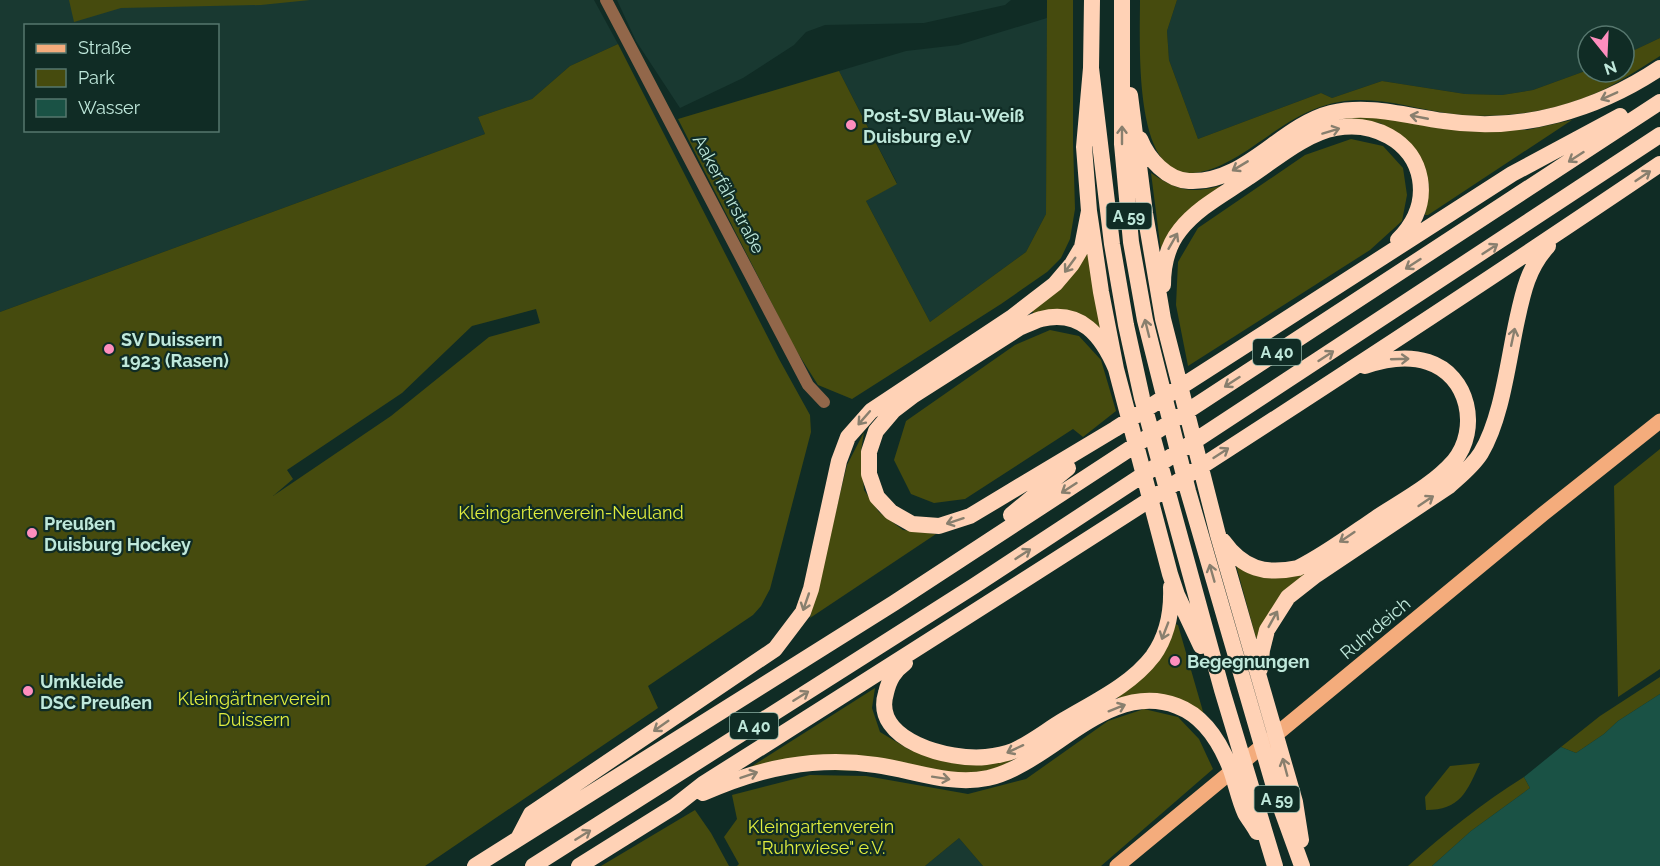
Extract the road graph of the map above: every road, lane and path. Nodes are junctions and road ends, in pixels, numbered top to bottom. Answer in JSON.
{"nodes":[{"id":1,"x":606,"y":0,"type":"edge"},
{"id":2,"x":1092,"y":0,"type":"edge"},
{"id":3,"x":1122,"y":0,"type":"edge"},
{"id":4,"x":1123,"y":44,"type":"junction"},
{"id":5,"x":1091,"y":68,"type":"junction"},
{"id":6,"x":1660,"y":68,"type":"edge"},
{"id":7,"x":1660,"y":101,"type":"edge"},
{"id":8,"x":1135,"y":124,"type":"junction"},
{"id":9,"x":1660,"y":135,"type":"edge"},
{"id":10,"x":1660,"y":164,"type":"edge"},
{"id":11,"x":1089,"y":211,"type":"junction"},
{"id":12,"x":1560,"y":232,"type":"junction"},
{"id":13,"x":1377,"y":259,"type":"junction"},
{"id":14,"x":1163,"y":319,"type":"junction"},
{"id":15,"x":1116,"y":369,"type":"junction"},
{"id":16,"x":1344,"y":373,"type":"junction"},
{"id":17,"x":824,"y":402,"type":"dead end"},
{"id":18,"x":1660,"y":421,"type":"edge"},
{"id":19,"x":1115,"y":429,"type":"junction"},
{"id":20,"x":1218,"y":535,"type":"junction"},
{"id":21,"x":1170,"y":574,"type":"junction"},
{"id":22,"x":894,"y":603,"type":"junction"},
{"id":23,"x":960,"y":622,"type":"junction"},
{"id":24,"x":1260,"y":676,"type":"junction"},
{"id":25,"x":1222,"y":690,"type":"junction"},
{"id":26,"x":1232,"y":751,"type":"junction"},
{"id":27,"x":675,"y":806,"type":"junction"},
{"id":28,"x":519,"y":838,"type":"junction"},
{"id":29,"x":1273,"y":860,"type":"edge"},
{"id":30,"x":474,"y":866,"type":"edge"},
{"id":31,"x":533,"y":866,"type":"edge"},
{"id":32,"x":579,"y":866,"type":"edge"},
{"id":33,"x":1117,"y":866,"type":"edge"},
{"id":34,"x":1303,"y":866,"type":"edge"}],
"edges":[{"from":1,"to":17,"type":"street","name":"Aakerfährstraße"},
{"from":2,"to":5,"type":"highway","number":"A 59"},
{"from":3,"to":4,"type":"highway","number":"A 59"},
{"from":4,"to":8,"type":"highway"},
{"from":34,"to":4,"type":"highway","number":"A 59","one_way":true},
{"from":5,"to":11,"type":"highway"},
{"from":5,"to":25,"type":"highway","number":"A 59"},
{"from":6,"to":8,"type":"highway","one_way":true},
{"from":7,"to":13,"type":"highway"},
{"from":7,"to":22,"type":"highway","number":"A 40","one_way":true},
{"from":8,"to":14,"type":"highway"},
{"from":31,"to":9,"type":"highway","number":"A 40","one_way":true},
{"from":12,"to":10,"type":"highway","one_way":true},
{"from":11,"to":15,"type":"highway"},
{"from":11,"to":28,"type":"highway","one_way":true},
{"from":12,"to":16,"type":"highway"},
{"from":24,"to":12,"type":"highway","one_way":true},
{"from":14,"to":13,"type":"highway","one_way":true},
{"from":13,"to":19,"type":"highway"},
{"from":14,"to":20,"type":"highway"},
{"from":19,"to":15,"type":"highway","one_way":true},
{"from":15,"to":21,"type":"highway"},
{"from":16,"to":20,"type":"highway","one_way":true},
{"from":23,"to":16,"type":"highway","one_way":true},
{"from":18,"to":33,"type":"main road","name":"Ruhrdeich"},
{"from":19,"to":22,"type":"highway"},
{"from":20,"to":24,"type":"highway"},
{"from":21,"to":23,"type":"highway","one_way":true},
{"from":21,"to":25,"type":"highway"},
{"from":22,"to":28,"type":"highway","number":"A 40"},
{"from":23,"to":27,"type":"highway"},
{"from":34,"to":24,"type":"highway","one_way":true},
{"from":25,"to":26,"type":"highway","number":"A 59"},
{"from":27,"to":26,"type":"highway","one_way":true},
{"from":26,"to":29,"type":"highway","number":"A 59"},
{"from":27,"to":32,"type":"highway"},
{"from":28,"to":30,"type":"highway","number":"A 40"}]}
